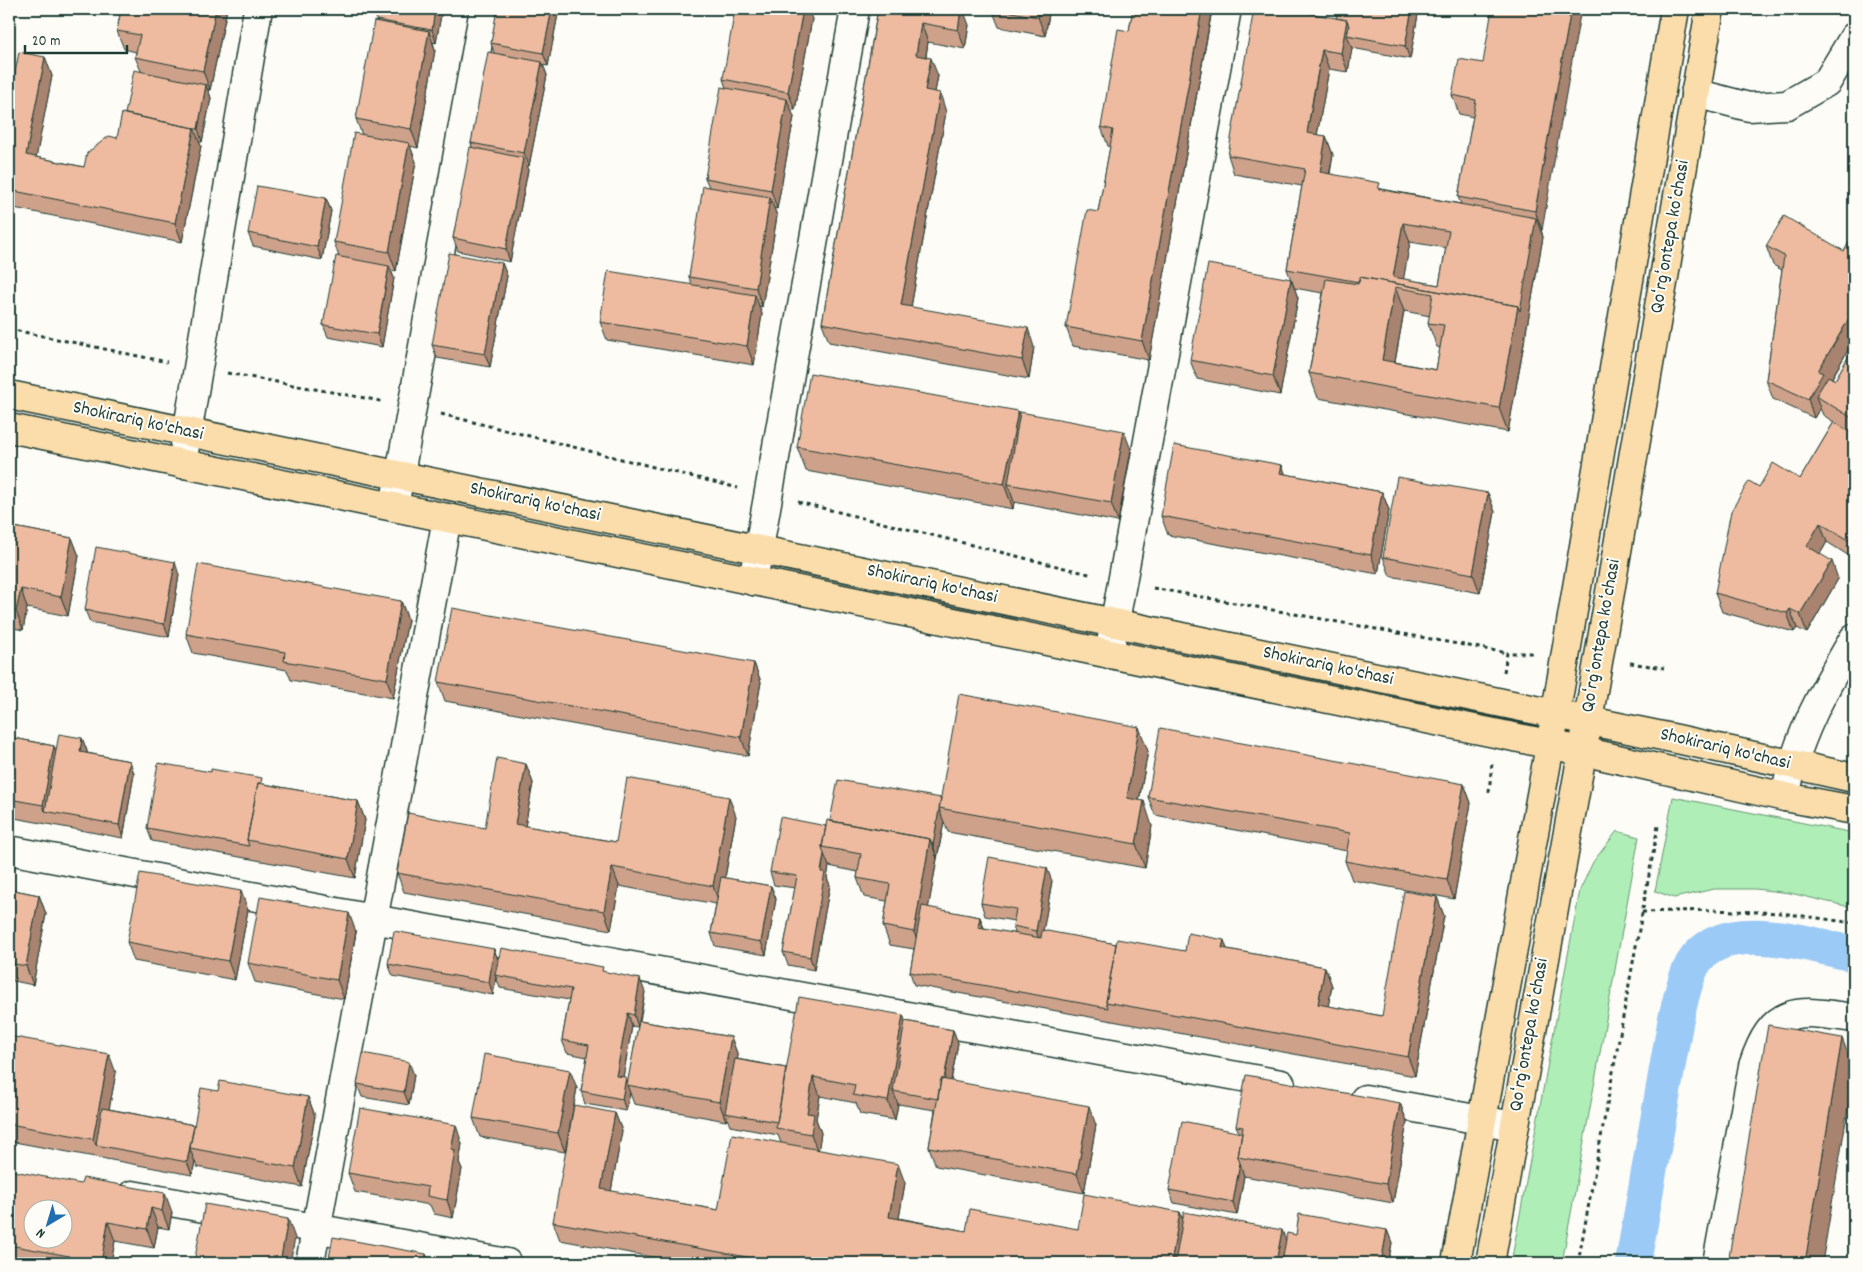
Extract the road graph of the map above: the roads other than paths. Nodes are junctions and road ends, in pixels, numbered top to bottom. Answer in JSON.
{"nodes":[{"id":1,"x":258,"y":9,"type":"edge"},
{"id":2,"x":484,"y":9,"type":"edge"},
{"id":3,"x":855,"y":9,"type":"edge"},
{"id":4,"x":1227,"y":9,"type":"edge"},
{"id":5,"x":1676,"y":9,"type":"edge"},
{"id":6,"x":1710,"y":9,"type":"edge"},
{"id":7,"x":1854,"y":37,"type":"edge"},
{"id":8,"x":1695,"y":93,"type":"junction"},
{"id":9,"x":9,"y":395,"type":"edge"},
{"id":10,"x":9,"y":428,"type":"edge"},
{"id":11,"x":188,"y":432,"type":"junction"},
{"id":12,"x":182,"y":464,"type":"junction"},
{"id":13,"x":400,"y":475,"type":"junction"},
{"id":14,"x":394,"y":507,"type":"junction"},
{"id":15,"x":447,"y":518,"type":"junction"},
{"id":16,"x":758,"y":549,"type":"junction"},
{"id":17,"x":752,"y":581,"type":"junction"},
{"id":18,"x":1115,"y":622,"type":"junction"},
{"id":19,"x":1854,"y":638,"type":"edge"},
{"id":20,"x":1109,"y":654,"type":"junction"},
{"id":21,"x":1555,"y":714,"type":"junction"},
{"id":22,"x":1587,"y":720,"type":"junction"},
{"id":23,"x":1550,"y":744,"type":"junction"},
{"id":24,"x":1582,"y":750,"type":"junction"},
{"id":25,"x":1791,"y":766,"type":"junction"},
{"id":26,"x":1854,"y":778,"type":"edge"},
{"id":27,"x":1785,"y":797,"type":"junction"},
{"id":28,"x":1854,"y":810,"type":"edge"},
{"id":29,"x":9,"y":850,"type":"edge"},
{"id":30,"x":373,"y":919,"type":"junction"},
{"id":31,"x":1854,"y":1018,"type":"edge"},
{"id":32,"x":1304,"y":1088,"type":"edge"},
{"id":33,"x":1344,"y":1096,"type":"edge"},
{"id":34,"x":1481,"y":1120,"type":"junction"},
{"id":35,"x":1514,"y":1126,"type":"junction"},
{"id":36,"x":105,"y":1190,"type":"edge"},
{"id":37,"x":316,"y":1228,"type":"junction"},
{"id":38,"x":310,"y":1263,"type":"edge"},
{"id":39,"x":507,"y":1263,"type":"edge"},
{"id":40,"x":1456,"y":1263,"type":"edge"},
{"id":41,"x":1490,"y":1263,"type":"edge"},
{"id":42,"x":1717,"y":1263,"type":"edge"}],
"edges":[{"from":1,"to":11,"type":"street"},
{"from":2,"to":13,"type":"street"},
{"from":3,"to":16,"type":"street"},
{"from":4,"to":18,"type":"street"},
{"from":5,"to":21,"type":"main road","name":"Qoʻrgʻontepa koʻchasi"},
{"from":6,"to":8,"type":"main road","name":"Qoʻrgʻontepa koʻchasi"},
{"from":7,"to":8,"type":"street"},
{"from":8,"to":22,"type":"main road","name":"Qoʻrgʻontepa koʻchasi"},
{"from":9,"to":11,"type":"main road","name":"Shokirariq ko'chasi"},
{"from":10,"to":12,"type":"main road","name":"Shokirariq ko'chasi"},
{"from":11,"to":12,"type":"street"},
{"from":11,"to":13,"type":"main road","name":"Shokirariq ko'chasi"},
{"from":12,"to":14,"type":"main road","name":"Shokirariq ko'chasi"},
{"from":13,"to":14,"type":"street"},
{"from":13,"to":16,"type":"main road","name":"Shokirariq ko'chasi"},
{"from":14,"to":15,"type":"main road","name":"Shokirariq ko'chasi"},
{"from":15,"to":17,"type":"main road","name":"Shokirariq ko'chasi"},
{"from":15,"to":30,"type":"street"},
{"from":16,"to":17,"type":"street"},
{"from":16,"to":18,"type":"main road","name":"Shokirariq ko'chasi"},
{"from":17,"to":20,"type":"main road","name":"Shokirariq ko'chasi"},
{"from":18,"to":20,"type":"street"},
{"from":18,"to":21,"type":"main road","name":"Shokirariq ko'chasi"},
{"from":19,"to":25,"type":"street"},
{"from":20,"to":23,"type":"main road","name":"Shokirariq ko'chasi"},
{"from":21,"to":22,"type":"main road","name":"Shokirariq ko'chasi"},
{"from":21,"to":23,"type":"main road","name":"Qoʻrgʻontepa koʻchasi"},
{"from":22,"to":24,"type":"main road","name":"Qoʻrgʻontepa koʻchasi"},
{"from":22,"to":25,"type":"main road","name":"Shokirariq ko'chasi"},
{"from":23,"to":24,"type":"main road","name":"Shokirariq ko'chasi"},
{"from":23,"to":34,"type":"main road","name":"Qoʻrgʻontepa koʻchasi"},
{"from":24,"to":27,"type":"main road","name":"Shokirariq ko'chasi"},
{"from":24,"to":35,"type":"main road","name":"Qoʻrgʻontepa koʻchasi"},
{"from":25,"to":26,"type":"main road","name":"Shokirariq ko'chasi"},
{"from":25,"to":27,"type":"street"},
{"from":27,"to":28,"type":"main road","name":"Shokirariq ko'chasi"},
{"from":29,"to":30,"type":"street"},
{"from":30,"to":32,"type":"street"},
{"from":30,"to":37,"type":"street"},
{"from":31,"to":42,"type":"street"},
{"from":33,"to":34,"type":"street"},
{"from":34,"to":35,"type":"street"},
{"from":34,"to":40,"type":"main road","name":"Qoʻrgʻontepa koʻchasi"},
{"from":35,"to":41,"type":"main road","name":"Qoʻrgʻontepa koʻchasi"},
{"from":36,"to":37,"type":"street"},
{"from":37,"to":38,"type":"street"},
{"from":37,"to":39,"type":"street"}]}
